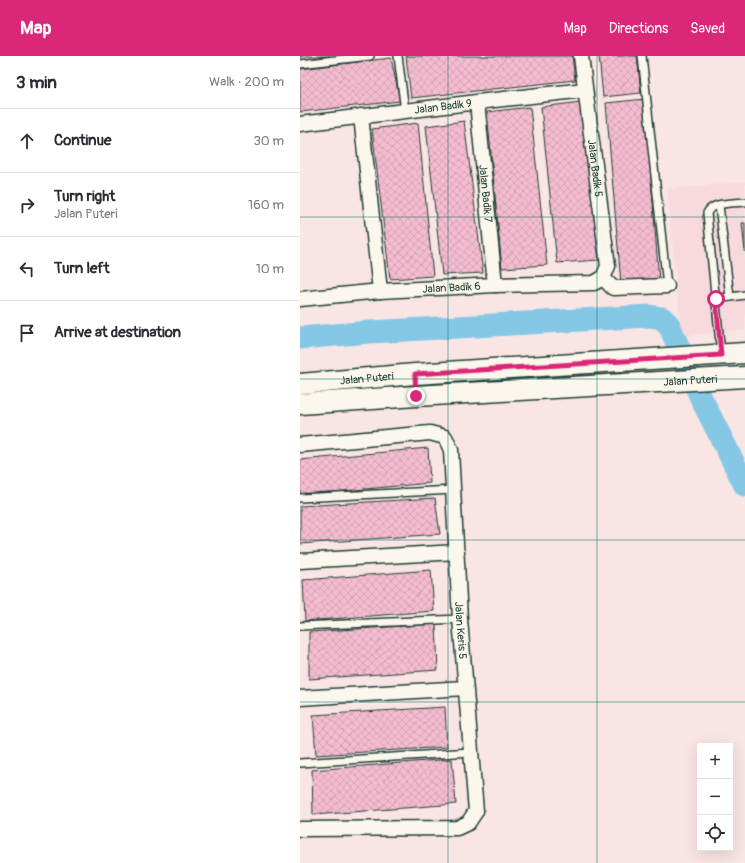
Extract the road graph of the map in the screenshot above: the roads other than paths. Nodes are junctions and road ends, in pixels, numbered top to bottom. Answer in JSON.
{"nodes":[{"id":1,"x":370,"y":56,"type":"edge"},
{"id":2,"x":398,"y":56,"type":"edge"},
{"id":3,"x":581,"y":56,"type":"edge"},
{"id":4,"x":642,"y":56,"type":"edge"},
{"id":5,"x":300,"y":64,"type":"edge"},
{"id":6,"x":585,"y":90,"type":"junction"},
{"id":7,"x":477,"y":102,"type":"junction"},
{"id":8,"x":405,"y":111,"type":"junction"},
{"id":9,"x":361,"y":116,"type":"junction"},
{"id":10,"x":300,"y":124,"type":"edge"},
{"id":11,"x":745,"y":202,"type":"edge"},
{"id":12,"x":719,"y":205,"type":"junction"},
{"id":13,"x":602,"y":278,"type":"junction"},
{"id":14,"x":495,"y":285,"type":"junction"},
{"id":15,"x":667,"y":286,"type":"joint"},
{"id":16,"x":380,"y":291,"type":"junction"},
{"id":17,"x":745,"y":295,"type":"edge"},
{"id":18,"x":730,"y":297,"type":"junction"},
{"id":19,"x":300,"y":299,"type":"edge"},
{"id":20,"x":716,"y":299,"type":"junction"},
{"id":21,"x":745,"y":353,"type":"edge"},
{"id":22,"x":715,"y":355,"type":"junction"},
{"id":23,"x":415,"y":374,"type":"junction"},
{"id":24,"x":745,"y":377,"type":"edge"},
{"id":25,"x":300,"y":384,"type":"edge"},
{"id":26,"x":416,"y":396,"type":"junction"},
{"id":27,"x":300,"y":404,"type":"edge"},
{"id":28,"x":300,"y":445,"type":"edge"},
{"id":29,"x":453,"y":490,"type":"junction"},
{"id":30,"x":300,"y":498,"type":"edge"},
{"id":31,"x":457,"y":552,"type":"junction"},
{"id":32,"x":300,"y":561,"type":"edge"},
{"id":33,"x":460,"y":619,"type":"junction"},
{"id":34,"x":300,"y":626,"type":"edge"},
{"id":35,"x":465,"y":688,"type":"junction"},
{"id":36,"x":300,"y":698,"type":"edge"},
{"id":37,"x":471,"y":752,"type":"junction"},
{"id":38,"x":300,"y":763,"type":"edge"},
{"id":39,"x":300,"y":829,"type":"edge"}],
"edges":[{"from":1,"to":5,"type":"lane"},
{"from":2,"to":8,"type":"lane"},
{"from":3,"to":6,"type":"street","name":"Jalan Badik 5"},
{"from":4,"to":15,"type":"lane"},
{"from":6,"to":7,"type":"street","name":"Jalan Badik 9"},
{"from":6,"to":13,"type":"street","name":"Jalan Badik 5"},
{"from":7,"to":8,"type":"street","name":"Jalan Badik 9"},
{"from":7,"to":14,"type":"street","name":"Jalan Badik 7"},
{"from":8,"to":9,"type":"street","name":"Jalan Badik 9"},
{"from":9,"to":10,"type":"street","name":"Jalan Badik 9"},
{"from":9,"to":16,"type":"street"},
{"from":11,"to":12,"type":"lane"},
{"from":12,"to":18,"type":"lane"},
{"from":12,"to":20,"type":"lane"},
{"from":13,"to":14,"type":"street","name":"Jalan Badik 6"},
{"from":13,"to":15,"type":"street"},
{"from":14,"to":16,"type":"street","name":"Jalan Badik 6"},
{"from":16,"to":19,"type":"street","name":"Jalan Badik 6"},
{"from":17,"to":18,"type":"lane"},
{"from":18,"to":20,"type":"lane"},
{"from":20,"to":22,"type":"lane"},
{"from":21,"to":22,"type":"main road","name":"Jalan Puteri"},
{"from":22,"to":23,"type":"main road","name":"Jalan Puteri"},
{"from":23,"to":25,"type":"main road","name":"Jalan Puteri"},
{"from":23,"to":26,"type":"main road"},
{"from":24,"to":26,"type":"main road","name":"Jalan Puteri"},
{"from":26,"to":27,"type":"main road","name":"Jalan Puteri"},
{"from":28,"to":29,"type":"street","name":"Jalan Keris 5"},
{"from":29,"to":30,"type":"lane"},
{"from":29,"to":31,"type":"street","name":"Jalan Keris 5"},
{"from":31,"to":32,"type":"street"},
{"from":31,"to":33,"type":"street","name":"Jalan Keris 5"},
{"from":33,"to":34,"type":"lane"},
{"from":33,"to":35,"type":"street","name":"Jalan Keris 5"},
{"from":35,"to":36,"type":"street"},
{"from":35,"to":37,"type":"street","name":"Jalan Keris 5"},
{"from":37,"to":38,"type":"lane"},
{"from":37,"to":39,"type":"street","name":"Jalan Keris 5"}]}
